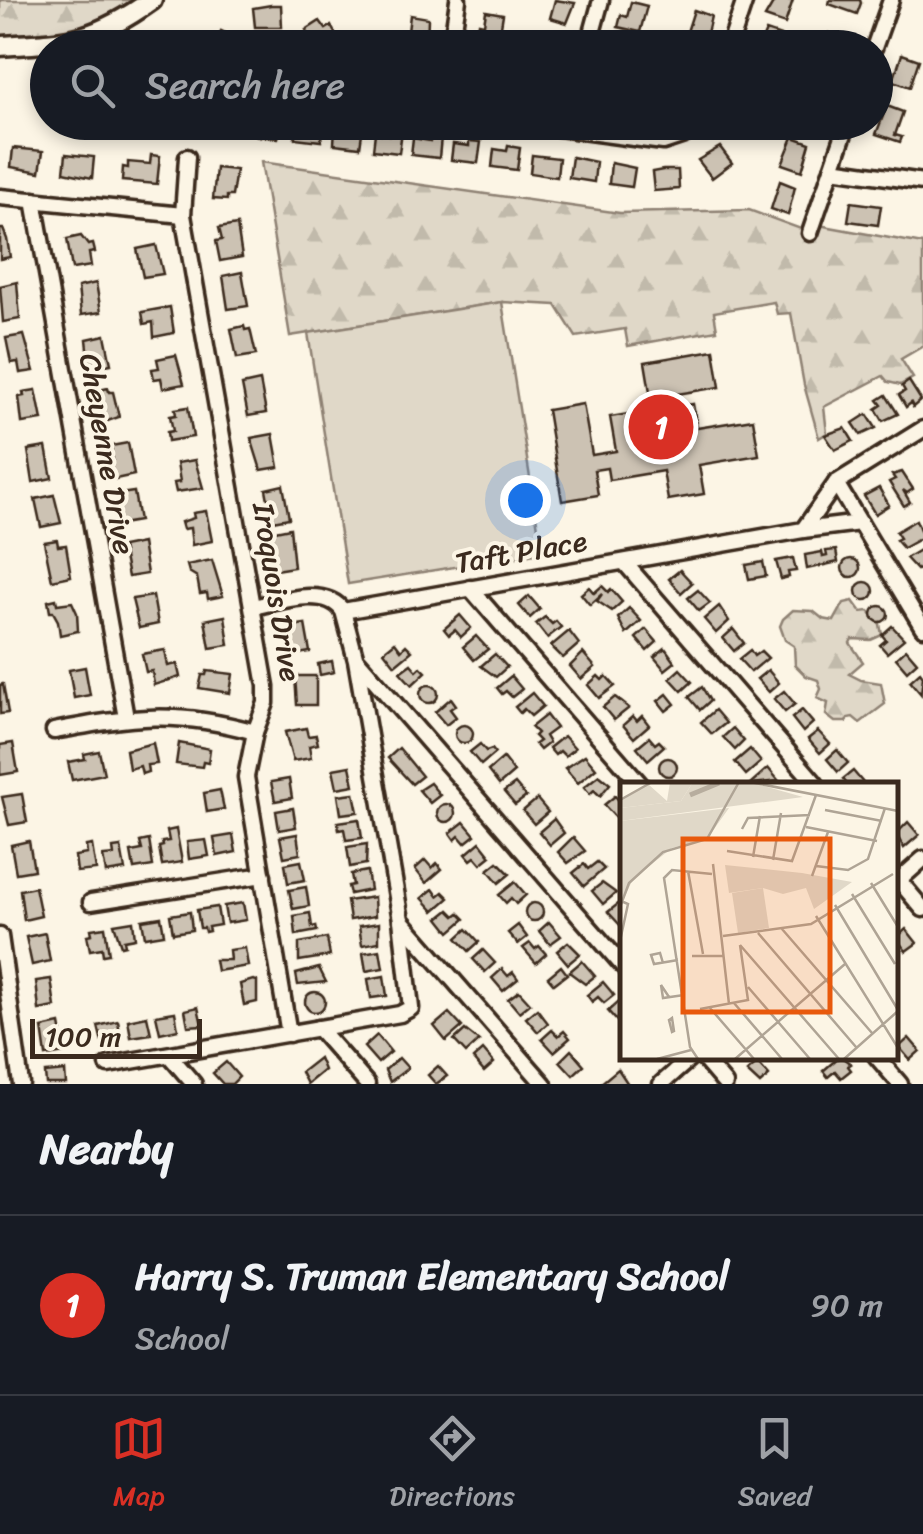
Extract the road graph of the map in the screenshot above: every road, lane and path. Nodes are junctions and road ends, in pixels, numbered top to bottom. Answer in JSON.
{"nodes":[{"id":1,"x":152,"y":0,"type":"edge"},
{"id":2,"x":458,"y":0,"type":"edge"},
{"id":3,"x":601,"y":0,"type":"edge"},
{"id":4,"x":745,"y":0,"type":"edge"},
{"id":5,"x":890,"y":0,"type":"edge"},
{"id":6,"x":105,"y":30,"type":"edge"},
{"id":7,"x":454,"y":30,"type":"edge"},
{"id":8,"x":593,"y":30,"type":"edge"},
{"id":9,"x":734,"y":30,"type":"edge"},
{"id":10,"x":880,"y":30,"type":"edge"},
{"id":11,"x":30,"y":44,"type":"edge"},
{"id":12,"x":0,"y":46,"type":"edge"},
{"id":13,"x":842,"y":140,"type":"edge"},
{"id":14,"x":188,"y":157,"type":"dead end"},
{"id":15,"x":832,"y":170,"type":"junction"},
{"id":16,"x":923,"y":182,"type":"edge"},
{"id":17,"x":0,"y":197,"type":"edge"},
{"id":18,"x":34,"y":200,"type":"junction"},
{"id":19,"x":183,"y":215,"type":"junction"},
{"id":20,"x":810,"y":233,"type":"dead end"},
{"id":21,"x":923,"y":430,"type":"edge"},
{"id":22,"x":836,"y":484,"type":"junction"},
{"id":23,"x":860,"y":523,"type":"junction"},
{"id":24,"x":803,"y":530,"type":"junction"},
{"id":25,"x":624,"y":562,"type":"junction"},
{"id":26,"x":470,"y":588,"type":"junction"},
{"id":27,"x":253,"y":606,"type":"junction"},
{"id":28,"x":343,"y":610,"type":"junction"},
{"id":29,"x":923,"y":628,"type":"edge"},
{"id":30,"x":356,"y":660,"type":"junction"},
{"id":31,"x":126,"y":718,"type":"junction"},
{"id":32,"x":54,"y":731,"type":"dead end"},
{"id":33,"x":255,"y":732,"type":"junction"},
{"id":34,"x":638,"y":782,"type":"edge"},
{"id":35,"x":814,"y":782,"type":"edge"},
{"id":36,"x":923,"y":860,"type":"edge"},
{"id":37,"x":262,"y":875,"type":"junction"},
{"id":38,"x":898,"y":879,"type":"edge"},
{"id":39,"x":898,"y":881,"type":"edge"},
{"id":40,"x":92,"y":902,"type":"dead end"},
{"id":41,"x":923,"y":909,"type":"edge"},
{"id":42,"x":401,"y":920,"type":"junction"},
{"id":43,"x":0,"y":936,"type":"edge"},
{"id":44,"x":620,"y":963,"type":"edge"},
{"id":45,"x":4,"y":976,"type":"edge"},
{"id":46,"x":318,"y":1028,"type":"junction"},
{"id":47,"x":289,"y":1034,"type":"junction"},
{"id":48,"x":169,"y":1055,"type":"junction"},
{"id":49,"x":690,"y":1059,"type":"edge"},
{"id":50,"x":704,"y":1059,"type":"edge"},
{"id":51,"x":879,"y":1059,"type":"edge"},
{"id":52,"x":108,"y":1066,"type":"dead end"},
{"id":53,"x":21,"y":1084,"type":"edge"},
{"id":54,"x":194,"y":1084,"type":"edge"},
{"id":55,"x":366,"y":1084,"type":"edge"},
{"id":56,"x":544,"y":1084,"type":"edge"},
{"id":57,"x":661,"y":1084,"type":"edge"},
{"id":58,"x":725,"y":1084,"type":"edge"},
{"id":59,"x":900,"y":1084,"type":"edge"}],
"edges":[{"from":1,"to":6,"type":"street"},
{"from":2,"to":7,"type":"street"},
{"from":3,"to":8,"type":"street"},
{"from":4,"to":9,"type":"street"},
{"from":5,"to":10,"type":"street"},
{"from":11,"to":12,"type":"street"},
{"from":13,"to":15,"type":"street"},
{"from":14,"to":19,"type":"street","name":"Iroquois Drive"},
{"from":15,"to":16,"type":"street"},
{"from":15,"to":20,"type":"street"},
{"from":17,"to":18,"type":"street"},
{"from":18,"to":19,"type":"street"},
{"from":18,"to":31,"type":"street","name":"Cheyenne Drive"},
{"from":19,"to":27,"type":"street","name":"Iroquois Drive"},
{"from":21,"to":22,"type":"street"},
{"from":22,"to":23,"type":"street"},
{"from":22,"to":24,"type":"street"},
{"from":23,"to":24,"type":"street","name":"Taft Place"},
{"from":23,"to":29,"type":"street"},
{"from":24,"to":25,"type":"street","name":"Taft Place"},
{"from":25,"to":26,"type":"street","name":"Taft Place"},
{"from":25,"to":35,"type":"street"},
{"from":26,"to":28,"type":"street","name":"Taft Place"},
{"from":26,"to":34,"type":"street"},
{"from":27,"to":28,"type":"street","name":"Taft Place"},
{"from":27,"to":33,"type":"street","name":"Iroquois Drive"},
{"from":28,"to":30,"type":"street"},
{"from":30,"to":42,"type":"street"},
{"from":30,"to":44,"type":"street"},
{"from":31,"to":32,"type":"street"},
{"from":31,"to":33,"type":"street"},
{"from":33,"to":37,"type":"street","name":"Iroquois Drive"},
{"from":36,"to":38,"type":"street"},
{"from":37,"to":40,"type":"street"},
{"from":37,"to":47,"type":"street","name":"Iroquois Drive"},
{"from":39,"to":41,"type":"street"},
{"from":42,"to":46,"type":"street"},
{"from":42,"to":56,"type":"street"},
{"from":43,"to":45,"type":"street"},
{"from":45,"to":53,"type":"street"},
{"from":46,"to":47,"type":"street"},
{"from":46,"to":55,"type":"street"},
{"from":47,"to":48,"type":"street"},
{"from":48,"to":52,"type":"street"},
{"from":48,"to":54,"type":"street"},
{"from":49,"to":57,"type":"street"},
{"from":50,"to":58,"type":"street"},
{"from":51,"to":59,"type":"street"}]}
